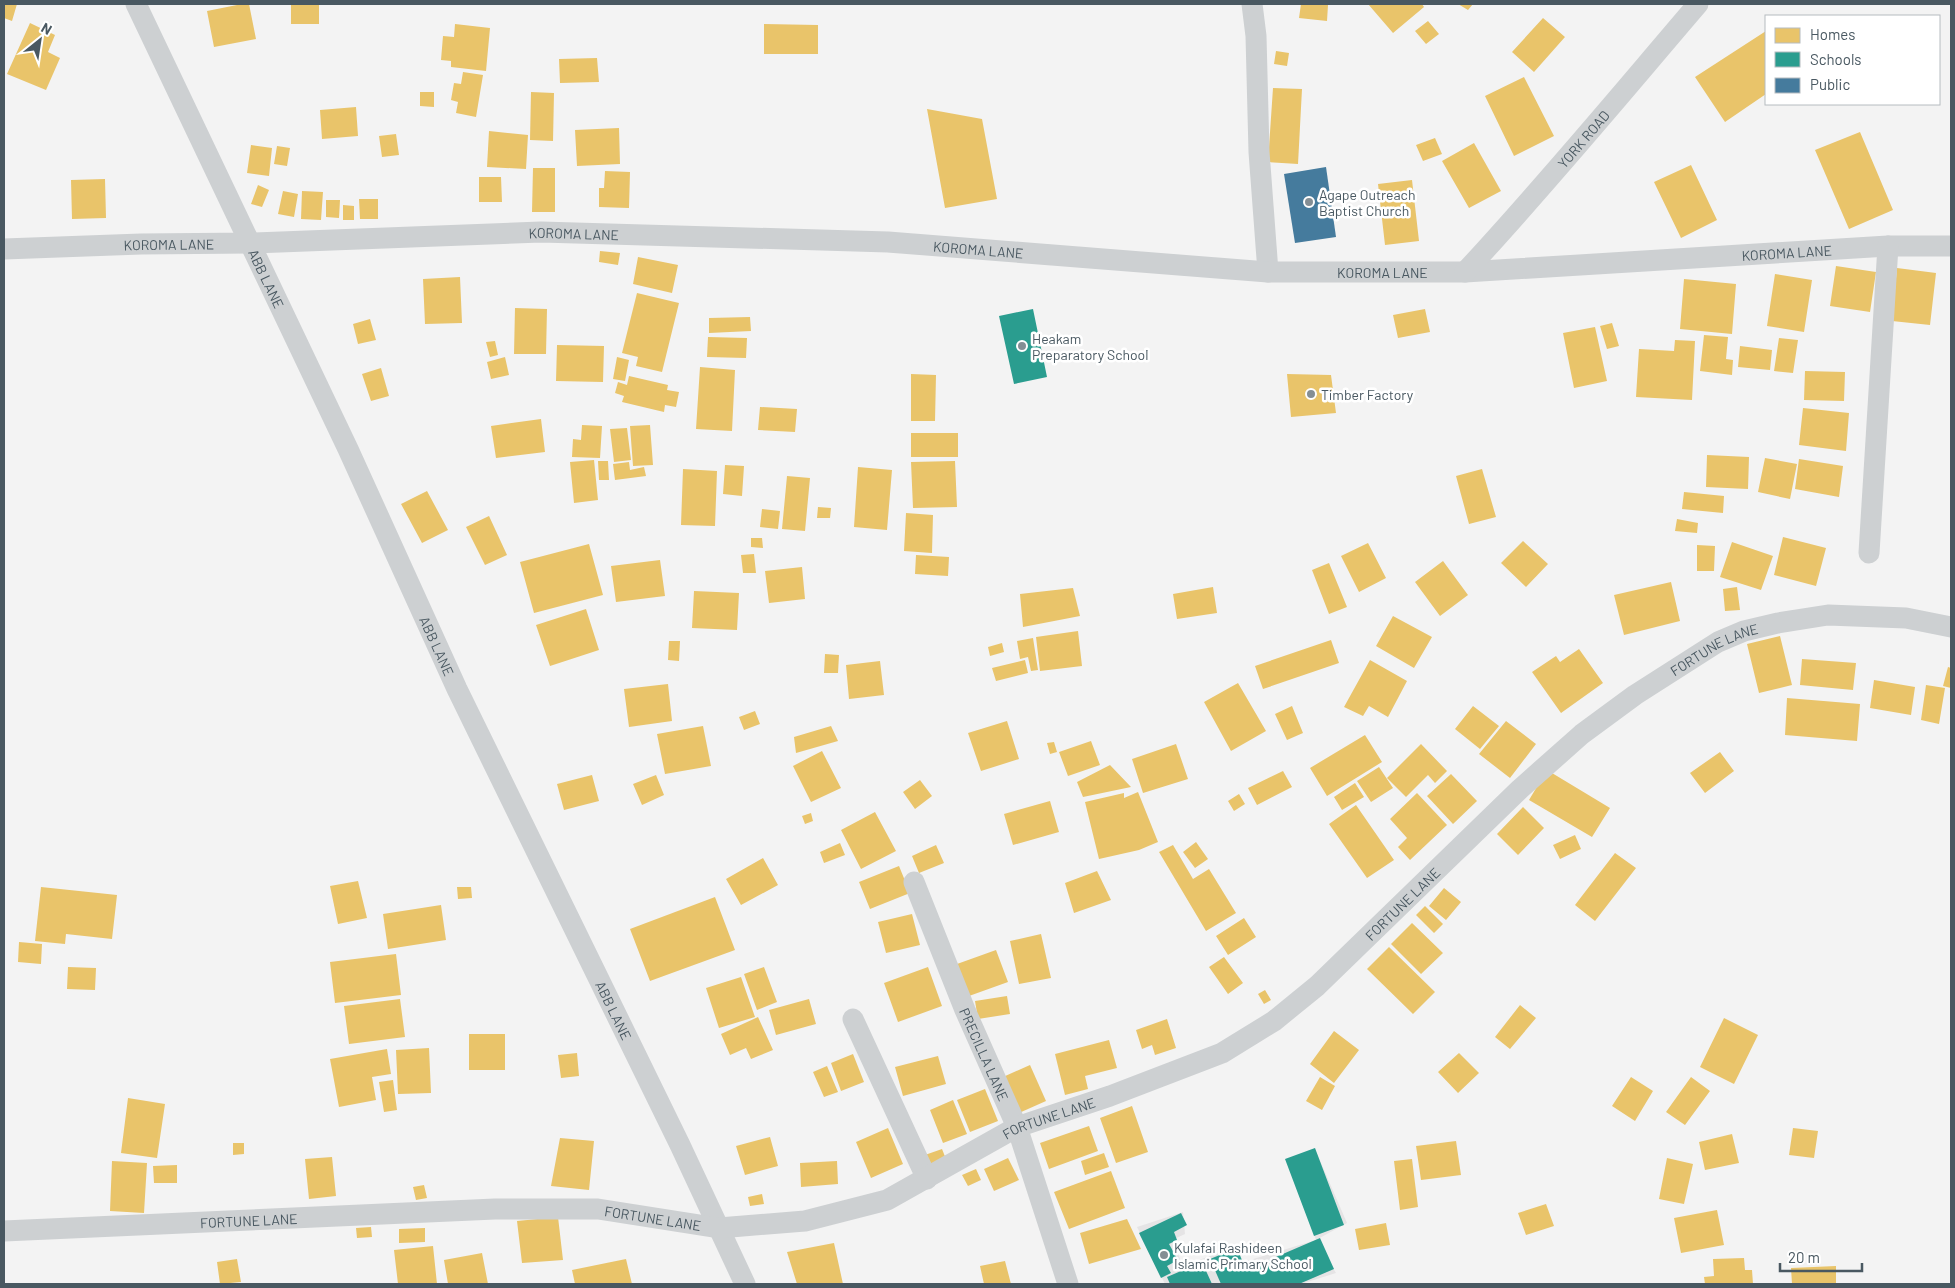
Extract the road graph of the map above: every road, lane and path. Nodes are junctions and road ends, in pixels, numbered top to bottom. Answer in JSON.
{"nodes":[{"id":1,"x":136,"y":4,"type":"edge"},
{"id":2,"x":1252,"y":4,"type":"edge"},
{"id":3,"x":1698,"y":4,"type":"edge"},
{"id":4,"x":251,"y":243,"type":"junction"},
{"id":5,"x":1888,"y":246,"type":"junction"},
{"id":6,"x":1951,"y":246,"type":"edge"},
{"id":7,"x":4,"y":249,"type":"edge"},
{"id":8,"x":1268,"y":272,"type":"junction"},
{"id":9,"x":1464,"y":272,"type":"junction"},
{"id":10,"x":1869,"y":553,"type":"dead end"},
{"id":11,"x":1951,"y":627,"type":"edge"},
{"id":12,"x":914,"y":882,"type":"dead end"},
{"id":13,"x":854,"y":1019,"type":"dead end"},
{"id":14,"x":1016,"y":1127,"type":"junction"},
{"id":15,"x":927,"y":1179,"type":"junction"},
{"id":16,"x":719,"y":1228,"type":"junction"},
{"id":17,"x":4,"y":1231,"type":"edge"},
{"id":18,"x":746,"y":1284,"type":"edge"},
{"id":19,"x":1068,"y":1284,"type":"edge"}],
"edges":[{"from":1,"to":4,"type":"street","name":"ABB LANE"},
{"from":2,"to":8,"type":"street"},
{"from":3,"to":9,"type":"street","name":"YORK ROAD"},
{"from":4,"to":7,"type":"street","name":"KOROMA LANE"},
{"from":4,"to":8,"type":"street","name":"KOROMA LANE"},
{"from":4,"to":16,"type":"street","name":"ABB LANE"},
{"from":5,"to":6,"type":"street","name":"KOROMA LANE"},
{"from":5,"to":9,"type":"street","name":"KOROMA LANE"},
{"from":5,"to":10,"type":"street"},
{"from":8,"to":9,"type":"street","name":"KOROMA LANE"},
{"from":11,"to":14,"type":"street","name":"FORTUNE LANE"},
{"from":12,"to":14,"type":"street","name":"PRECILLA LANE"},
{"from":13,"to":15,"type":"street"},
{"from":14,"to":15,"type":"street","name":"FORTUNE LANE"},
{"from":14,"to":19,"type":"street","name":"PRECILLA LANE"},
{"from":15,"to":16,"type":"street","name":"FORTUNE LANE"},
{"from":16,"to":17,"type":"street","name":"FORTUNE LANE"},
{"from":16,"to":18,"type":"street","name":"ABB LANE"}]}
